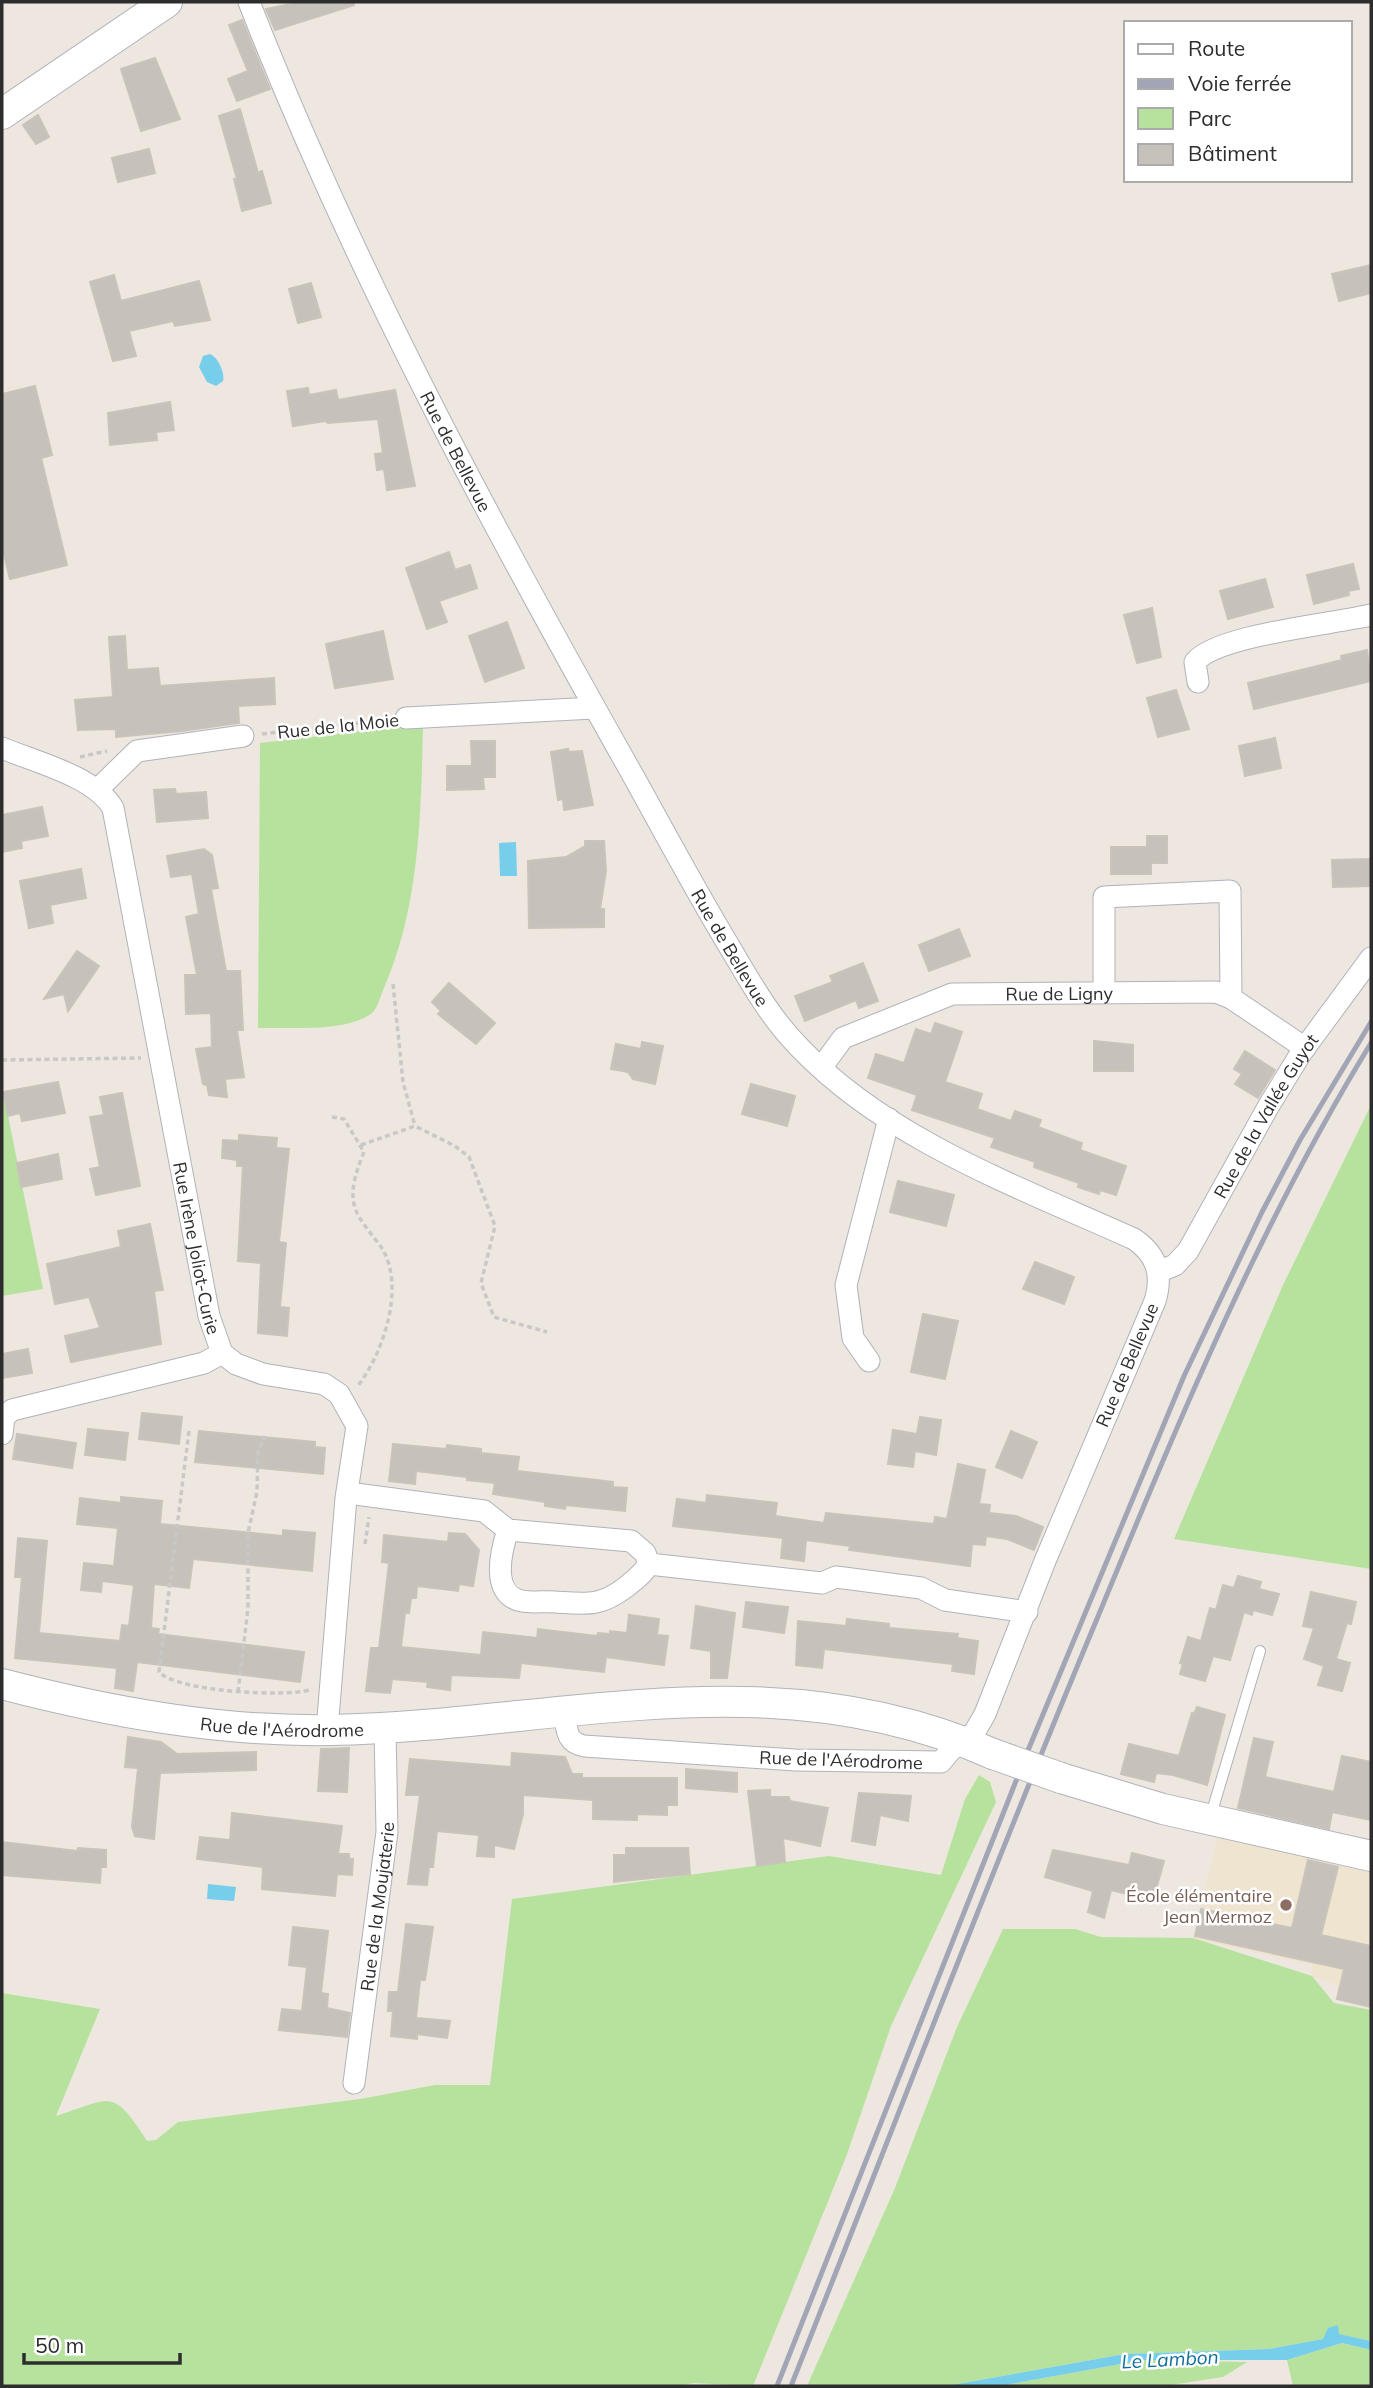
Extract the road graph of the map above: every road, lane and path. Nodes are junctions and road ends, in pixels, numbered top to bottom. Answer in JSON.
{"nodes":[{"id":1,"x":167,"y":2,"type":"edge"},
{"id":2,"x":249,"y":2,"type":"edge"},
{"id":3,"x":2,"y":114,"type":"edge"},
{"id":4,"x":1371,"y":615,"type":"edge"},
{"id":5,"x":1198,"y":682,"type":"dead end"},
{"id":6,"x":594,"y":708,"type":"junction"},
{"id":7,"x":406,"y":718,"type":"joint"},
{"id":8,"x":243,"y":736,"type":"joint"},
{"id":9,"x":2,"y":748,"type":"edge"},
{"id":10,"x":129,"y":756,"type":"junction"},
{"id":11,"x":74,"y":758,"type":"dead end"},
{"id":12,"x":98,"y":789,"type":"junction"},
{"id":13,"x":1371,"y":958,"type":"edge"},
{"id":14,"x":393,"y":984,"type":"dead end"},
{"id":15,"x":1104,"y":992,"type":"junction"},
{"id":16,"x":1231,"y":998,"type":"junction"},
{"id":17,"x":1306,"y":1048,"type":"junction"},
{"id":18,"x":2,"y":1060,"type":"edge"},
{"id":19,"x":149,"y":1062,"type":"junction"},
{"id":20,"x":821,"y":1068,"type":"junction"},
{"id":21,"x":332,"y":1117,"type":"dead end"},
{"id":22,"x":889,"y":1119,"type":"junction"},
{"id":23,"x":415,"y":1126,"type":"junction"},
{"id":24,"x":360,"y":1145,"type":"junction"},
{"id":25,"x":1160,"y":1271,"type":"junction"},
{"id":26,"x":547,"y":1332,"type":"dead end"},
{"id":27,"x":222,"y":1353,"type":"junction"},
{"id":28,"x":869,"y":1361,"type":"dead end"},
{"id":29,"x":352,"y":1382,"type":"dead end"},
{"id":30,"x":354,"y":1395,"type":"junction"},
{"id":31,"x":189,"y":1431,"type":"dead end"},
{"id":32,"x":2,"y":1434,"type":"edge"},
{"id":33,"x":265,"y":1436,"type":"dead end"},
{"id":34,"x":348,"y":1493,"type":"junction"},
{"id":35,"x":372,"y":1498,"type":"junction"},
{"id":36,"x":508,"y":1530,"type":"junction"},
{"id":37,"x":364,"y":1551,"type":"dead end"},
{"id":38,"x":649,"y":1564,"type":"junction"},
{"id":39,"x":1027,"y":1612,"type":"junction"},
{"id":40,"x":1260,"y":1651,"type":"dead end"},
{"id":41,"x":2,"y":1684,"type":"edge"},
{"id":42,"x":238,"y":1692,"type":"junction"},
{"id":43,"x":330,"y":1693,"type":"junction"},
{"id":44,"x":564,"y":1713,"type":"junction"},
{"id":45,"x":385,"y":1728,"type":"junction"},
{"id":46,"x":327,"y":1730,"type":"junction"},
{"id":47,"x":965,"y":1741,"type":"junction"},
{"id":48,"x":1210,"y":1818,"type":"junction"},
{"id":49,"x":1371,"y":1856,"type":"edge"},
{"id":50,"x":354,"y":2083,"type":"dead end"}],
"edges":[{"from":1,"to":3,"type":"street"},
{"from":2,"to":6,"type":"street","name":"Rue de Bellevue"},
{"from":4,"to":5,"type":"street"},
{"from":6,"to":7,"type":"street","name":"Rue de la Moie"},
{"from":6,"to":20,"type":"street","name":"Rue de Bellevue"},
{"from":7,"to":8,"type":"path","name":"Rue de la Moie"},
{"from":8,"to":10,"type":"street"},
{"from":9,"to":12,"type":"street"},
{"from":10,"to":11,"type":"path"},
{"from":10,"to":12,"type":"street"},
{"from":12,"to":19,"type":"street","name":"Rue Irène Joliot-Curie"},
{"from":13,"to":17,"type":"street","name":"Rue de la Vallée Guyot"},
{"from":14,"to":23,"type":"path"},
{"from":15,"to":16,"type":"street","name":"Rue de Ligny"},
{"from":15,"to":16,"type":"street"},
{"from":15,"to":20,"type":"street","name":"Rue de Ligny"},
{"from":16,"to":17,"type":"street","name":"Rue de Ligny"},
{"from":17,"to":25,"type":"street","name":"Rue de la Vallée Guyot"},
{"from":18,"to":19,"type":"path"},
{"from":19,"to":27,"type":"street","name":"Rue Irène Joliot-Curie"},
{"from":20,"to":22,"type":"street","name":"Rue de Bellevue"},
{"from":21,"to":24,"type":"path"},
{"from":22,"to":25,"type":"street","name":"Rue de Bellevue"},
{"from":22,"to":28,"type":"street"},
{"from":23,"to":24,"type":"path"},
{"from":23,"to":26,"type":"path"},
{"from":24,"to":30,"type":"path"},
{"from":25,"to":39,"type":"street","name":"Rue de Bellevue"},
{"from":27,"to":30,"type":"street","name":"Rue Irène Joliot-Curie"},
{"from":27,"to":32,"type":"street"},
{"from":29,"to":30,"type":"path"},
{"from":30,"to":34,"type":"street"},
{"from":31,"to":42,"type":"path"},
{"from":33,"to":42,"type":"path"},
{"from":34,"to":35,"type":"street"},
{"from":34,"to":43,"type":"street"},
{"from":35,"to":36,"type":"street"},
{"from":35,"to":37,"type":"path"},
{"from":36,"to":38,"type":"street"},
{"from":36,"to":38,"type":"street"},
{"from":38,"to":39,"type":"street"},
{"from":39,"to":47,"type":"street","name":"Rue de Bellevue"},
{"from":40,"to":48,"type":"lane"},
{"from":41,"to":46,"type":"street","name":"Rue de l'Aérodrome"},
{"from":42,"to":43,"type":"path"},
{"from":43,"to":46,"type":"street"},
{"from":44,"to":45,"type":"street","name":"Rue de l'Aérodrome"},
{"from":44,"to":47,"type":"street","name":"Rue de l'Aérodrome"},
{"from":44,"to":47,"type":"street","name":"Rue de l'Aérodrome"},
{"from":45,"to":46,"type":"street","name":"Rue de l'Aérodrome"},
{"from":45,"to":50,"type":"street","name":"Rue de la Moujaterie"},
{"from":47,"to":48,"type":"street","name":"Rue de l'Aérodrome","bridge":true},
{"from":48,"to":49,"type":"street","name":"Rue de l'Aérodrome"}]}
